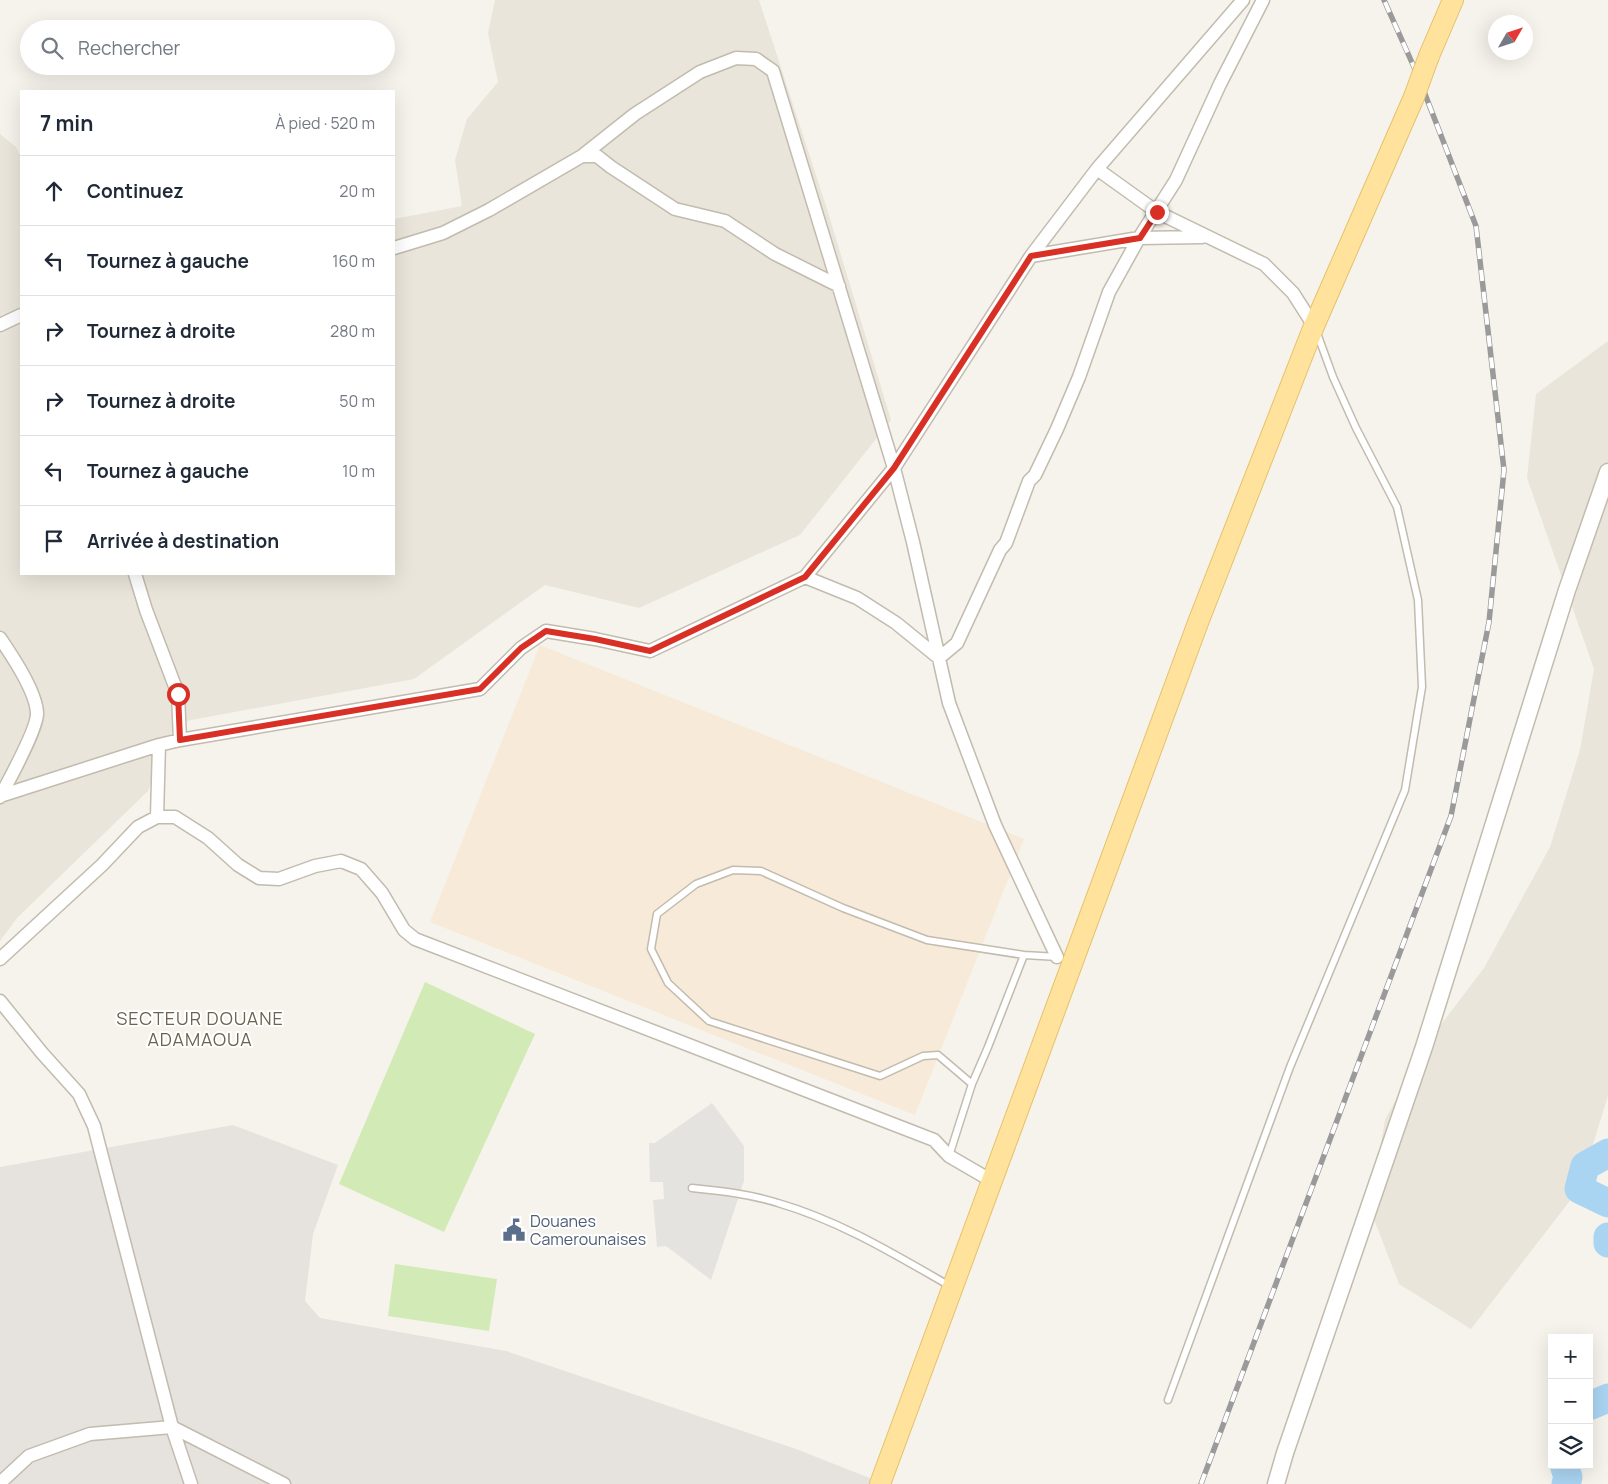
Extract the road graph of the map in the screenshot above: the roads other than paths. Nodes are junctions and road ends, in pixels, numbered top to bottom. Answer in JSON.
{"nodes":[{"id":1,"x":1243,"y":0,"type":"edge"},
{"id":2,"x":1263,"y":0,"type":"edge"},
{"id":3,"x":1453,"y":0,"type":"edge"},
{"id":4,"x":582,"y":156,"type":"junction"},
{"id":5,"x":1097,"y":169,"type":"junction"},
{"id":6,"x":1157,"y":212,"type":"junction"},
{"id":7,"x":1205,"y":237,"type":"junction"},
{"id":8,"x":1140,"y":238,"type":"junction"},
{"id":9,"x":395,"y":248,"type":"edge"},
{"id":10,"x":1031,"y":256,"type":"junction"},
{"id":11,"x":839,"y":286,"type":"junction"},
{"id":12,"x":20,"y":315,"type":"edge"},
{"id":13,"x":0,"y":325,"type":"edge"},
{"id":14,"x":1314,"y":326,"type":"junction"},
{"id":15,"x":894,"y":468,"type":"junction"},
{"id":16,"x":1608,"y":472,"type":"edge"},
{"id":17,"x":135,"y":575,"type":"edge"},
{"id":18,"x":805,"y":577,"type":"junction"},
{"id":19,"x":0,"y":638,"type":"edge"},
{"id":20,"x":939,"y":658,"type":"junction"},
{"id":21,"x":180,"y":740,"type":"junction"},
{"id":22,"x":159,"y":745,"type":"junction"},
{"id":23,"x":0,"y":796,"type":"edge"},
{"id":24,"x":157,"y":817,"type":"junction"},
{"id":25,"x":1024,"y":955,"type":"junction"},
{"id":26,"x":1065,"y":957,"type":"junction"},
{"id":27,"x":0,"y":959,"type":"edge"},
{"id":28,"x":0,"y":1001,"type":"edge"},
{"id":29,"x":972,"y":1084,"type":"junction"},
{"id":30,"x":949,"y":1156,"type":"junction"},
{"id":31,"x":992,"y":1181,"type":"junction"},
{"id":32,"x":692,"y":1188,"type":"dead end"},
{"id":33,"x":952,"y":1287,"type":"junction"},
{"id":34,"x":1168,"y":1400,"type":"dead end"},
{"id":35,"x":172,"y":1427,"type":"junction"},
{"id":36,"x":0,"y":1483,"type":"edge"},
{"id":37,"x":191,"y":1484,"type":"edge"},
{"id":38,"x":284,"y":1484,"type":"edge"},
{"id":39,"x":880,"y":1484,"type":"edge"},
{"id":40,"x":1276,"y":1484,"type":"edge"}],
"edges":[{"from":1,"to":5,"type":"street"},
{"from":2,"to":6,"type":"street"},
{"from":3,"to":14,"type":"main road","bridge":true},
{"from":4,"to":9,"type":"street"},
{"from":4,"to":11,"type":"street"},
{"from":4,"to":11,"type":"street"},
{"from":5,"to":6,"type":"street"},
{"from":5,"to":10,"type":"street"},
{"from":6,"to":7,"type":"street"},
{"from":6,"to":8,"type":"street"},
{"from":7,"to":8,"type":"street"},
{"from":7,"to":14,"type":"street"},
{"from":8,"to":10,"type":"street"},
{"from":8,"to":20,"type":"street"},
{"from":10,"to":15,"type":"street"},
{"from":11,"to":15,"type":"street"},
{"from":12,"to":13,"type":"street"},
{"from":14,"to":26,"type":"main road"},
{"from":14,"to":34,"type":"lane"},
{"from":15,"to":18,"type":"street"},
{"from":15,"to":20,"type":"street"},
{"from":16,"to":40,"type":"street"},
{"from":17,"to":21,"type":"street"},
{"from":18,"to":20,"type":"street"},
{"from":18,"to":21,"type":"street"},
{"from":19,"to":23,"type":"street"},
{"from":20,"to":26,"type":"street"},
{"from":21,"to":22,"type":"street"},
{"from":22,"to":23,"type":"street"},
{"from":22,"to":24,"type":"street"},
{"from":24,"to":27,"type":"street"},
{"from":24,"to":30,"type":"street"},
{"from":25,"to":26,"type":"lane"},
{"from":25,"to":29,"type":"lane"},
{"from":25,"to":29,"type":"lane"},
{"from":26,"to":31,"type":"main road"},
{"from":28,"to":35,"type":"street"},
{"from":29,"to":30,"type":"lane"},
{"from":30,"to":31,"type":"street"},
{"from":31,"to":33,"type":"main road"},
{"from":32,"to":33,"type":"lane"},
{"from":33,"to":39,"type":"main road"},
{"from":35,"to":36,"type":"street"},
{"from":35,"to":37,"type":"street"},
{"from":35,"to":38,"type":"street"}]}
